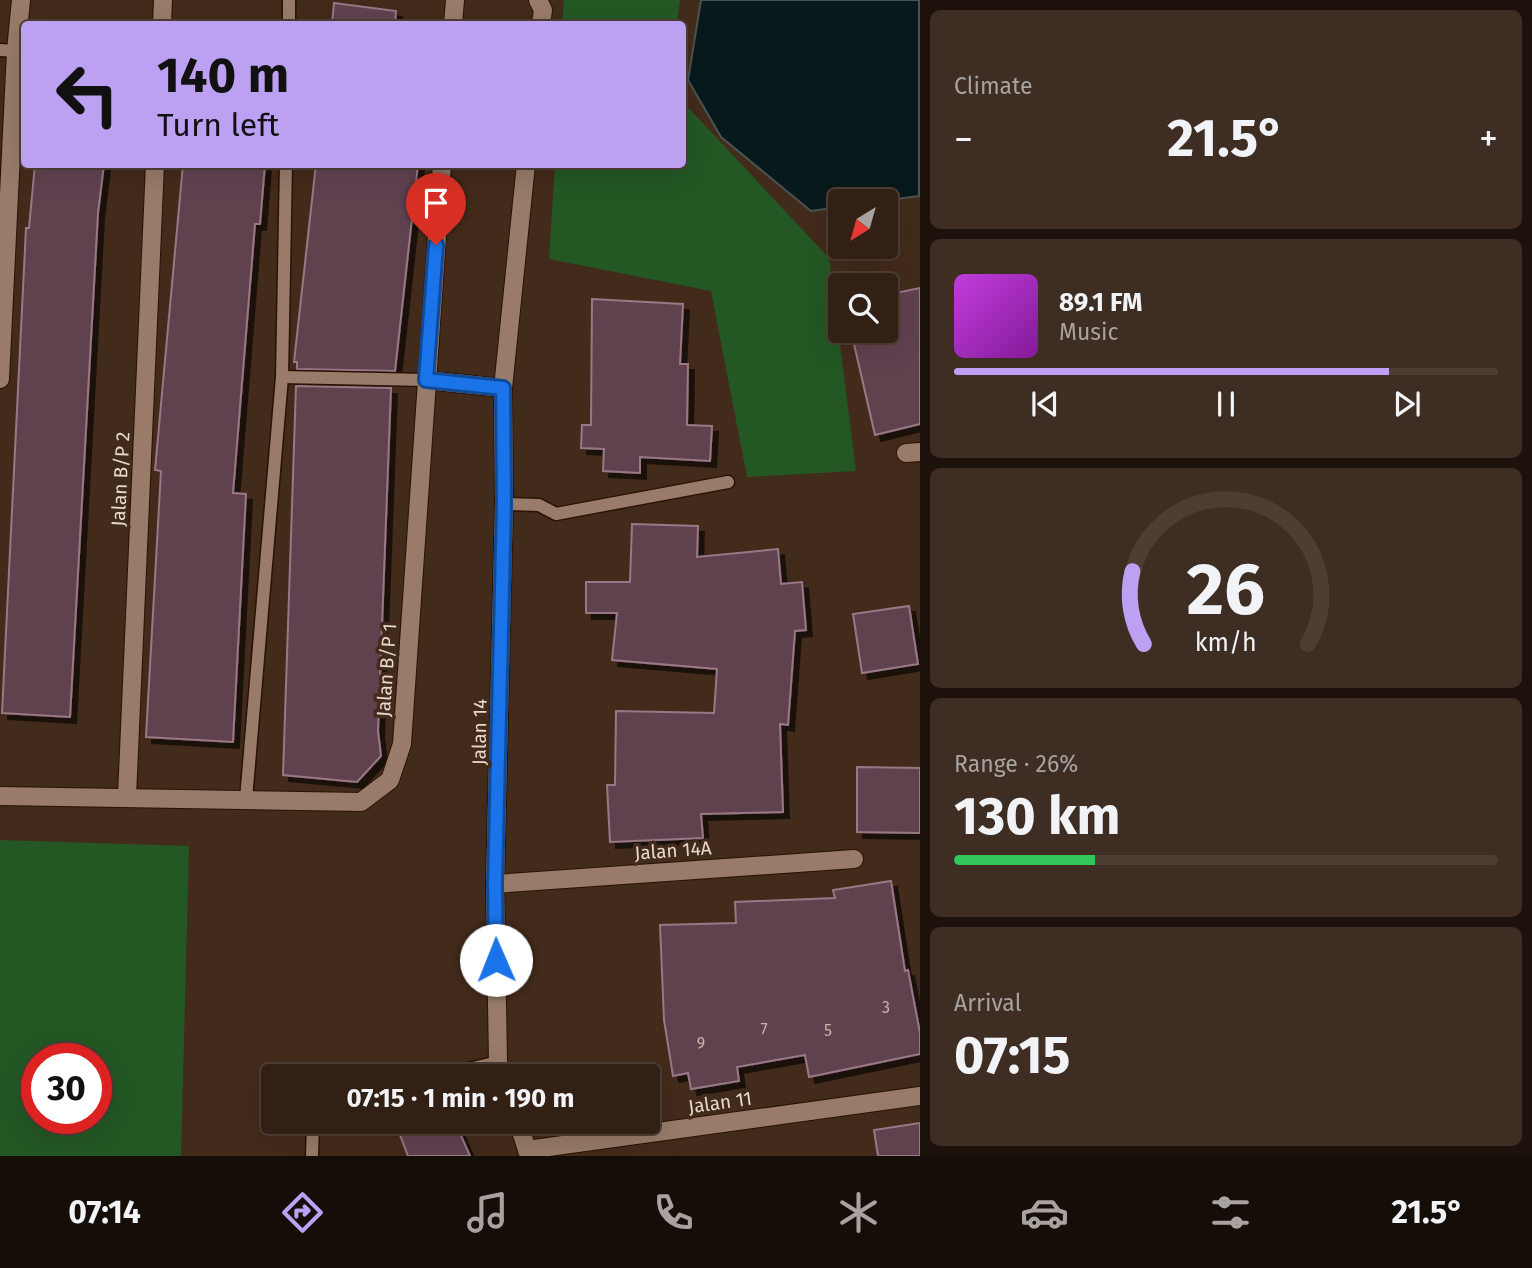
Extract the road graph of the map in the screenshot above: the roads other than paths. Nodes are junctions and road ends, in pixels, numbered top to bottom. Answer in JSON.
{"nodes":[{"id":1,"x":21,"y":0,"type":"edge"},
{"id":2,"x":163,"y":0,"type":"edge"},
{"id":3,"x":289,"y":0,"type":"edge"},
{"id":4,"x":455,"y":0,"type":"edge"},
{"id":5,"x":538,"y":0,"type":"edge"},
{"id":6,"x":162,"y":21,"type":"edge"},
{"id":7,"x":289,"y":21,"type":"edge"},
{"id":8,"x":453,"y":21,"type":"edge"},
{"id":9,"x":541,"y":21,"type":"edge"},
{"id":10,"x":8,"y":51,"type":"edge"},
{"id":11,"x":155,"y":168,"type":"edge"},
{"id":12,"x":286,"y":168,"type":"edge"},
{"id":13,"x":442,"y":168,"type":"edge"},
{"id":14,"x":526,"y":168,"type":"edge"},
{"id":15,"x":282,"y":377,"type":"junction"},
{"id":16,"x":0,"y":379,"type":"edge"},
{"id":17,"x":426,"y":380,"type":"junction"},
{"id":18,"x":503,"y":388,"type":"junction"},
{"id":19,"x":728,"y":482,"type":"dead end"},
{"id":20,"x":504,"y":504,"type":"junction"},
{"id":21,"x":0,"y":796,"type":"edge"},
{"id":22,"x":127,"y":796,"type":"junction"},
{"id":23,"x":246,"y":799,"type":"junction"},
{"id":24,"x":854,"y":859,"type":"dead end"},
{"id":25,"x":495,"y":884,"type":"junction"},
{"id":26,"x":500,"y":1064,"type":"edge"},
{"id":27,"x":919,"y":1096,"type":"edge"},
{"id":28,"x":313,"y":1134,"type":"edge"},
{"id":29,"x":522,"y":1134,"type":"edge"},
{"id":30,"x":528,"y":1153,"type":"edge"},
{"id":31,"x":312,"y":1156,"type":"edge"}],
"edges":[{"from":1,"to":10,"type":"street"},
{"from":2,"to":6,"type":"street"},
{"from":3,"to":7,"type":"lane"},
{"from":4,"to":8,"type":"street"},
{"from":5,"to":9,"type":"street"},
{"from":10,"to":16,"type":"street"},
{"from":11,"to":22,"type":"street","name":"Jalan B/P 2"},
{"from":12,"to":15,"type":"lane"},
{"from":13,"to":17,"type":"street","name":"Jalan B/P 1"},
{"from":14,"to":18,"type":"street","name":"Jalan 14"},
{"from":15,"to":17,"type":"lane"},
{"from":15,"to":23,"type":"lane"},
{"from":17,"to":18,"type":"street"},
{"from":17,"to":23,"type":"street","name":"Jalan B/P 1"},
{"from":18,"to":20,"type":"street","name":"Jalan 14"},
{"from":19,"to":20,"type":"lane"},
{"from":20,"to":25,"type":"street","name":"Jalan 14"},
{"from":21,"to":22,"type":"street","name":"Jalan B/P 1"},
{"from":22,"to":23,"type":"street","name":"Jalan B/P 1"},
{"from":24,"to":25,"type":"street","name":"Jalan 14A"},
{"from":25,"to":26,"type":"street","name":"Jalan 14"},
{"from":27,"to":30,"type":"street","name":"Jalan 11"},
{"from":28,"to":31,"type":"lane"},
{"from":29,"to":30,"type":"street"}]}
